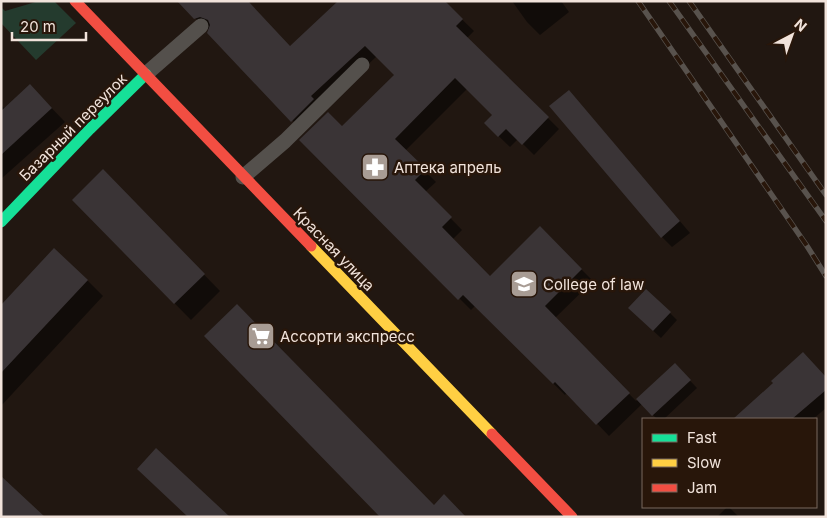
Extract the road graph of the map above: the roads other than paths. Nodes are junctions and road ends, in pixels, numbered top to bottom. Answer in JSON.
{"nodes":[{"id":1,"x":75,"y":1,"type":"edge"},
{"id":2,"x":201,"y":26,"type":"dead end"},
{"id":3,"x":362,"y":65,"type":"dead end"},
{"id":4,"x":146,"y":74,"type":"junction"},
{"id":5,"x":243,"y":177,"type":"junction"},
{"id":6,"x":1,"y":222,"type":"edge"},
{"id":7,"x":572,"y":517,"type":"edge"}],
"edges":[{"from":1,"to":4,"type":"main road","name":"Красная улица"},
{"from":2,"to":4,"type":"lane"},
{"from":3,"to":5,"type":"lane"},
{"from":4,"to":5,"type":"main road","name":"Красная улица"},
{"from":4,"to":6,"type":"main road","name":"Базарный переулок"},
{"from":5,"to":7,"type":"main road","name":"Красная улица"}]}
